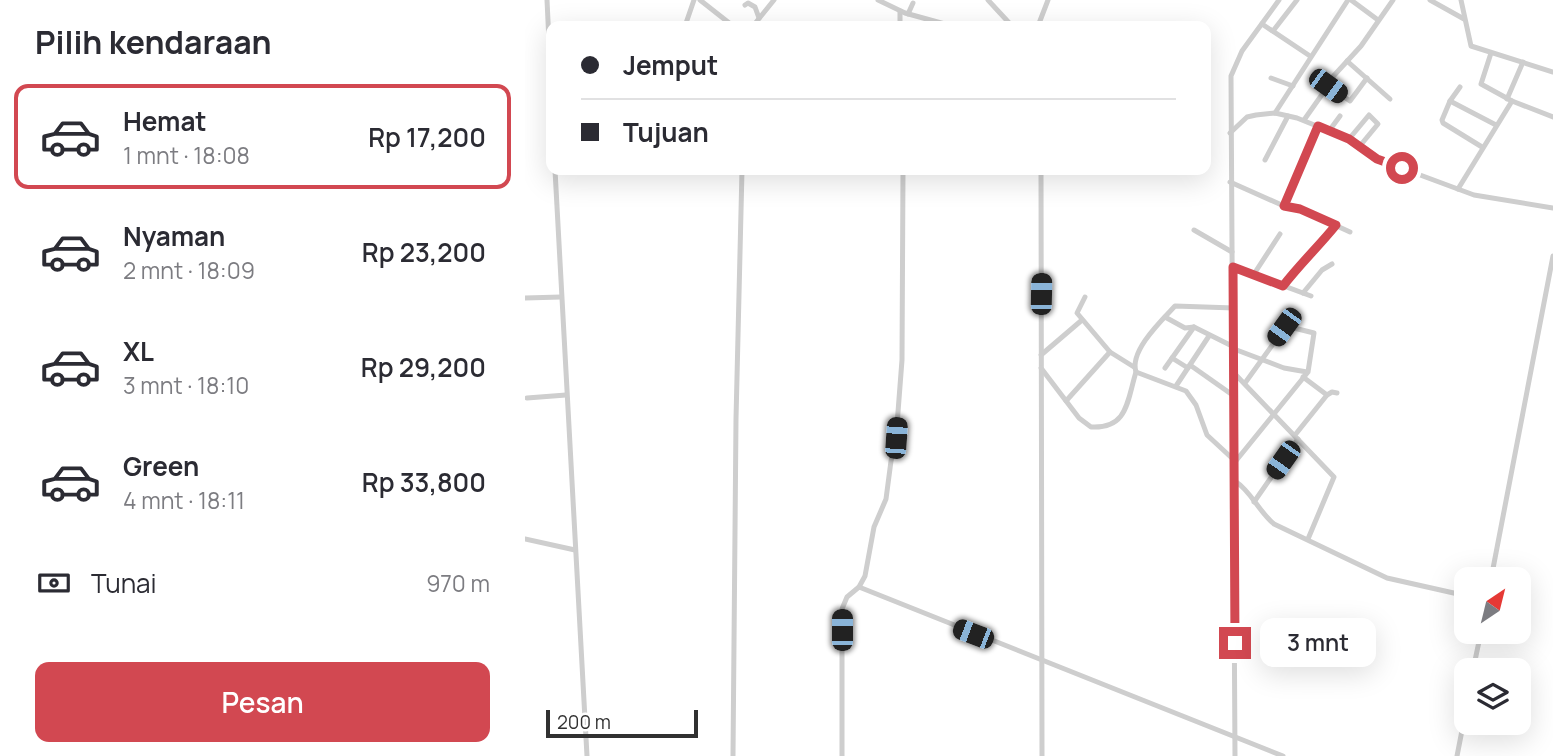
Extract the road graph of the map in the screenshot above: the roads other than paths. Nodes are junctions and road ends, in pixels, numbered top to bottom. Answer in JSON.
{"nodes":[{"id":1,"x":547,"y":0,"type":"edge"},
{"id":2,"x":694,"y":0,"type":"edge"},
{"id":3,"x":700,"y":0,"type":"edge"},
{"id":4,"x":774,"y":0,"type":"edge"},
{"id":5,"x":878,"y":0,"type":"edge"},
{"id":6,"x":988,"y":0,"type":"edge"},
{"id":7,"x":997,"y":0,"type":"edge"},
{"id":8,"x":1048,"y":0,"type":"edge"},
{"id":9,"x":1279,"y":0,"type":"edge"},
{"id":10,"x":1297,"y":0,"type":"edge"},
{"id":11,"x":1349,"y":0,"type":"edge"},
{"id":12,"x":1393,"y":0,"type":"edge"},
{"id":13,"x":1430,"y":0,"type":"edge"},
{"id":14,"x":1461,"y":0,"type":"edge"},
{"id":15,"x":913,"y":4,"type":"dead end"},
{"id":16,"x":745,"y":5,"type":"dead end"},
{"id":17,"x":996,"y":9,"type":"junction"},
{"id":18,"x":900,"y":11,"type":"junction"},
{"id":19,"x":908,"y":14,"type":"junction"},
{"id":20,"x":759,"y":18,"type":"junction"},
{"id":21,"x":1465,"y":19,"type":"junction"},
{"id":22,"x":1378,"y":20,"type":"junction"},
{"id":23,"x":548,"y":21,"type":"edge"},
{"id":24,"x":687,"y":21,"type":"edge"},
{"id":25,"x":727,"y":21,"type":"edge"},
{"id":26,"x":757,"y":21,"type":"edge"},
{"id":27,"x":900,"y":21,"type":"edge"},
{"id":28,"x":934,"y":21,"type":"edge"},
{"id":29,"x":1007,"y":21,"type":"edge"},
{"id":30,"x":1040,"y":21,"type":"edge"},
{"id":31,"x":1262,"y":24,"type":"junction"},
{"id":32,"x":1273,"y":31,"type":"junction"},
{"id":33,"x":1492,"y":53,"type":"junction"},
{"id":34,"x":1310,"y":56,"type":"junction"},
{"id":35,"x":1347,"y":61,"type":"junction"},
{"id":36,"x":1523,"y":62,"type":"junction"},
{"id":37,"x":1553,"y":72,"type":"edge"},
{"id":38,"x":1271,"y":78,"type":"dead end"},
{"id":39,"x":1367,"y":78,"type":"junction"},
{"id":40,"x":1293,"y":86,"type":"junction"},
{"id":41,"x":1328,"y":86,"type":"junction"},
{"id":42,"x":1460,"y":87,"type":"dead end"},
{"id":43,"x":1390,"y":99,"type":"dead end"},
{"id":44,"x":1509,"y":100,"type":"junction"},
{"id":45,"x":1450,"y":101,"type":"junction"},
{"id":46,"x":1275,"y":113,"type":"junction"},
{"id":47,"x":1288,"y":116,"type":"junction"},
{"id":48,"x":1340,"y":116,"type":"dead end"},
{"id":49,"x":1553,"y":117,"type":"edge"},
{"id":50,"x":1304,"y":120,"type":"junction"},
{"id":51,"x":1496,"y":125,"type":"junction"},
{"id":52,"x":1318,"y":126,"type":"junction"},
{"id":53,"x":1329,"y":131,"type":"junction"},
{"id":54,"x":1230,"y":133,"type":"junction"},
{"id":55,"x":1349,"y":139,"type":"junction"},
{"id":56,"x":1359,"y":147,"type":"junction"},
{"id":57,"x":1482,"y":147,"type":"junction"},
{"id":58,"x":1265,"y":160,"type":"dead end"},
{"id":59,"x":555,"y":175,"type":"edge"},
{"id":60,"x":742,"y":175,"type":"edge"},
{"id":61,"x":902,"y":175,"type":"edge"},
{"id":62,"x":1041,"y":175,"type":"edge"},
{"id":63,"x":1230,"y":182,"type":"junction"},
{"id":64,"x":1458,"y":189,"type":"junction"},
{"id":65,"x":1284,"y":206,"type":"junction"},
{"id":66,"x":1553,"y":208,"type":"edge"},
{"id":67,"x":1336,"y":225,"type":"junction"},
{"id":68,"x":1194,"y":230,"type":"dead end"},
{"id":69,"x":1350,"y":232,"type":"dead end"},
{"id":70,"x":1280,"y":234,"type":"dead end"},
{"id":71,"x":1232,"y":252,"type":"junction"},
{"id":72,"x":1553,"y":256,"type":"edge"},
{"id":73,"x":1332,"y":264,"type":"dead end"},
{"id":74,"x":1233,"y":267,"type":"junction"},
{"id":75,"x":1254,"y":274,"type":"junction"},
{"id":76,"x":1283,"y":286,"type":"junction"},
{"id":77,"x":1303,"y":293,"type":"junction"},
{"id":78,"x":1311,"y":296,"type":"dead end"},
{"id":79,"x":1085,"y":297,"type":"dead end"},
{"id":80,"x":561,"y":298,"type":"junction"},
{"id":81,"x":525,"y":299,"type":"edge"},
{"id":82,"x":1234,"y":308,"type":"junction"},
{"id":83,"x":1165,"y":317,"type":"junction"},
{"id":84,"x":1082,"y":320,"type":"junction"},
{"id":85,"x":1193,"y":327,"type":"junction"},
{"id":86,"x":1209,"y":336,"type":"junction"},
{"id":87,"x":1234,"y":348,"type":"junction"},
{"id":88,"x":1109,"y":352,"type":"junction"},
{"id":89,"x":1041,"y":355,"type":"junction"},
{"id":90,"x":1172,"y":358,"type":"junction"},
{"id":91,"x":1261,"y":359,"type":"junction"},
{"id":92,"x":1189,"y":366,"type":"junction"},
{"id":93,"x":1041,"y":368,"type":"junction"},
{"id":94,"x":1165,"y":368,"type":"dead end"},
{"id":95,"x":1135,"y":369,"type":"junction"},
{"id":96,"x":1234,"y":373,"type":"junction"},
{"id":97,"x":1305,"y":374,"type":"junction"},
{"id":98,"x":1245,"y":383,"type":"junction"},
{"id":99,"x":1176,"y":386,"type":"junction"},
{"id":100,"x":1337,"y":393,"type":"dead end"},
{"id":101,"x":566,"y":395,"type":"junction"},
{"id":102,"x":1327,"y":395,"type":"junction"},
{"id":103,"x":1234,"y":396,"type":"junction"},
{"id":104,"x":527,"y":398,"type":"dead end"},
{"id":105,"x":1066,"y":401,"type":"junction"},
{"id":106,"x":1275,"y":415,"type":"junction"},
{"id":107,"x":1297,"y":437,"type":"junction"},
{"id":108,"x":1234,"y":461,"type":"junction"},
{"id":109,"x":1235,"y":481,"type":"junction"},
{"id":110,"x":1254,"y":502,"type":"junction"},
{"id":111,"x":525,"y":539,"type":"edge"},
{"id":112,"x":1308,"y":539,"type":"junction"},
{"id":113,"x":575,"y":550,"type":"junction"},
{"id":114,"x":1493,"y":567,"type":"edge"},
{"id":115,"x":859,"y":587,"type":"junction"},
{"id":116,"x":1454,"y":593,"type":"edge"},
{"id":117,"x":1043,"y":661,"type":"junction"},
{"id":118,"x":1461,"y":735,"type":"edge"},
{"id":119,"x":1235,"y":737,"type":"junction"},
{"id":120,"x":587,"y":756,"type":"edge"},
{"id":121,"x":733,"y":756,"type":"edge"},
{"id":122,"x":842,"y":756,"type":"edge"},
{"id":123,"x":1042,"y":756,"type":"edge"},
{"id":124,"x":1235,"y":756,"type":"edge"},
{"id":125,"x":1283,"y":756,"type":"edge"},
{"id":126,"x":1457,"y":756,"type":"edge"}],
"edges":[{"from":1,"to":23,"type":"street"},
{"from":2,"to":24,"type":"street"},
{"from":3,"to":25,"type":"street"},
{"from":4,"to":20,"type":"street"},
{"from":5,"to":18,"type":"street"},
{"from":6,"to":17,"type":"street"},
{"from":7,"to":17,"type":"street"},
{"from":8,"to":30,"type":"street"},
{"from":9,"to":31,"type":"street"},
{"from":10,"to":32,"type":"street"},
{"from":11,"to":22,"type":"street"},
{"from":11,"to":34,"type":"street"},
{"from":12,"to":22,"type":"street"},
{"from":13,"to":21,"type":"street"},
{"from":14,"to":21,"type":"street"},
{"from":15,"to":19,"type":"street"},
{"from":16,"to":20,"type":"street"},
{"from":17,"to":29,"type":"street"},
{"from":18,"to":19,"type":"street"},
{"from":18,"to":27,"type":"street"},
{"from":19,"to":28,"type":"street"},
{"from":20,"to":26,"type":"street"},
{"from":21,"to":33,"type":"street"},
{"from":22,"to":35,"type":"street"},
{"from":31,"to":32,"type":"street"},
{"from":31,"to":54,"type":"street"},
{"from":32,"to":34,"type":"street"},
{"from":33,"to":36,"type":"street"},
{"from":33,"to":44,"type":"street"},
{"from":34,"to":40,"type":"street"},
{"from":35,"to":39,"type":"street"},
{"from":35,"to":41,"type":"street"},
{"from":36,"to":37,"type":"street"},
{"from":36,"to":44,"type":"street"},
{"from":38,"to":40,"type":"street"},
{"from":39,"to":41,"type":"street"},
{"from":39,"to":43,"type":"street"},
{"from":40,"to":46,"type":"street"},
{"from":41,"to":50,"type":"street"},
{"from":42,"to":45,"type":"street"},
{"from":44,"to":49,"type":"street"},
{"from":44,"to":51,"type":"street"},
{"from":45,"to":51,"type":"street"},
{"from":45,"to":57,"type":"street"},
{"from":46,"to":47,"type":"street"},
{"from":46,"to":54,"type":"street"},
{"from":47,"to":50,"type":"street"},
{"from":47,"to":58,"type":"street"},
{"from":48,"to":53,"type":"street"},
{"from":50,"to":52,"type":"street"},
{"from":51,"to":57,"type":"street"},
{"from":52,"to":53,"type":"street"},
{"from":52,"to":65,"type":"street"},
{"from":53,"to":55,"type":"street"},
{"from":54,"to":63,"type":"street"},
{"from":55,"to":56,"type":"street"},
{"from":55,"to":56,"type":"street"},
{"from":56,"to":64,"type":"street"},
{"from":57,"to":64,"type":"street"},
{"from":59,"to":80,"type":"street"},
{"from":60,"to":121,"type":"street"},
{"from":61,"to":115,"type":"street"},
{"from":62,"to":89,"type":"street"},
{"from":63,"to":65,"type":"street"},
{"from":63,"to":71,"type":"street"},
{"from":64,"to":66,"type":"street"},
{"from":65,"to":67,"type":"street"},
{"from":67,"to":69,"type":"street"},
{"from":67,"to":76,"type":"street"},
{"from":68,"to":71,"type":"street"},
{"from":70,"to":75,"type":"street"},
{"from":71,"to":74,"type":"street"},
{"from":72,"to":114,"type":"street"},
{"from":73,"to":77,"type":"street"},
{"from":74,"to":75,"type":"street"},
{"from":74,"to":82,"type":"street"},
{"from":75,"to":76,"type":"street"},
{"from":76,"to":77,"type":"street"},
{"from":77,"to":78,"type":"street"},
{"from":79,"to":84,"type":"street"},
{"from":80,"to":81,"type":"street"},
{"from":80,"to":101,"type":"street"},
{"from":82,"to":83,"type":"street"},
{"from":82,"to":87,"type":"street"},
{"from":83,"to":85,"type":"street"},
{"from":83,"to":95,"type":"street"},
{"from":84,"to":88,"type":"street"},
{"from":84,"to":89,"type":"street"},
{"from":85,"to":86,"type":"street"},
{"from":85,"to":90,"type":"street"},
{"from":86,"to":87,"type":"street"},
{"from":86,"to":92,"type":"street"},
{"from":87,"to":91,"type":"street"},
{"from":87,"to":96,"type":"street"},
{"from":88,"to":95,"type":"street"},
{"from":88,"to":105,"type":"street"},
{"from":89,"to":93,"type":"street"},
{"from":90,"to":92,"type":"street"},
{"from":90,"to":94,"type":"street"},
{"from":91,"to":97,"type":"street"},
{"from":91,"to":97,"type":"street"},
{"from":91,"to":98,"type":"street"},
{"from":92,"to":99,"type":"street"},
{"from":92,"to":103,"type":"street"},
{"from":93,"to":105,"type":"street"},
{"from":93,"to":117,"type":"street"},
{"from":95,"to":99,"type":"street"},
{"from":95,"to":105,"type":"street"},
{"from":96,"to":98,"type":"street"},
{"from":96,"to":103,"type":"street"},
{"from":97,"to":102,"type":"street"},
{"from":97,"to":106,"type":"street"},
{"from":98,"to":106,"type":"street"},
{"from":99,"to":108,"type":"street"},
{"from":100,"to":102,"type":"street"},
{"from":101,"to":104,"type":"street"},
{"from":101,"to":113,"type":"street"},
{"from":102,"to":107,"type":"street"},
{"from":103,"to":108,"type":"street"},
{"from":106,"to":107,"type":"street"},
{"from":106,"to":108,"type":"street"},
{"from":107,"to":110,"type":"street"},
{"from":107,"to":112,"type":"street"},
{"from":108,"to":109,"type":"street"},
{"from":109,"to":110,"type":"street"},
{"from":109,"to":119,"type":"street"},
{"from":110,"to":112,"type":"street"},
{"from":111,"to":113,"type":"street"},
{"from":112,"to":116,"type":"street"},
{"from":113,"to":120,"type":"street"},
{"from":115,"to":117,"type":"street"},
{"from":115,"to":122,"type":"street"},
{"from":117,"to":119,"type":"street"},
{"from":117,"to":123,"type":"street"},
{"from":118,"to":126,"type":"street"},
{"from":119,"to":124,"type":"street"},
{"from":119,"to":125,"type":"street"}]}
